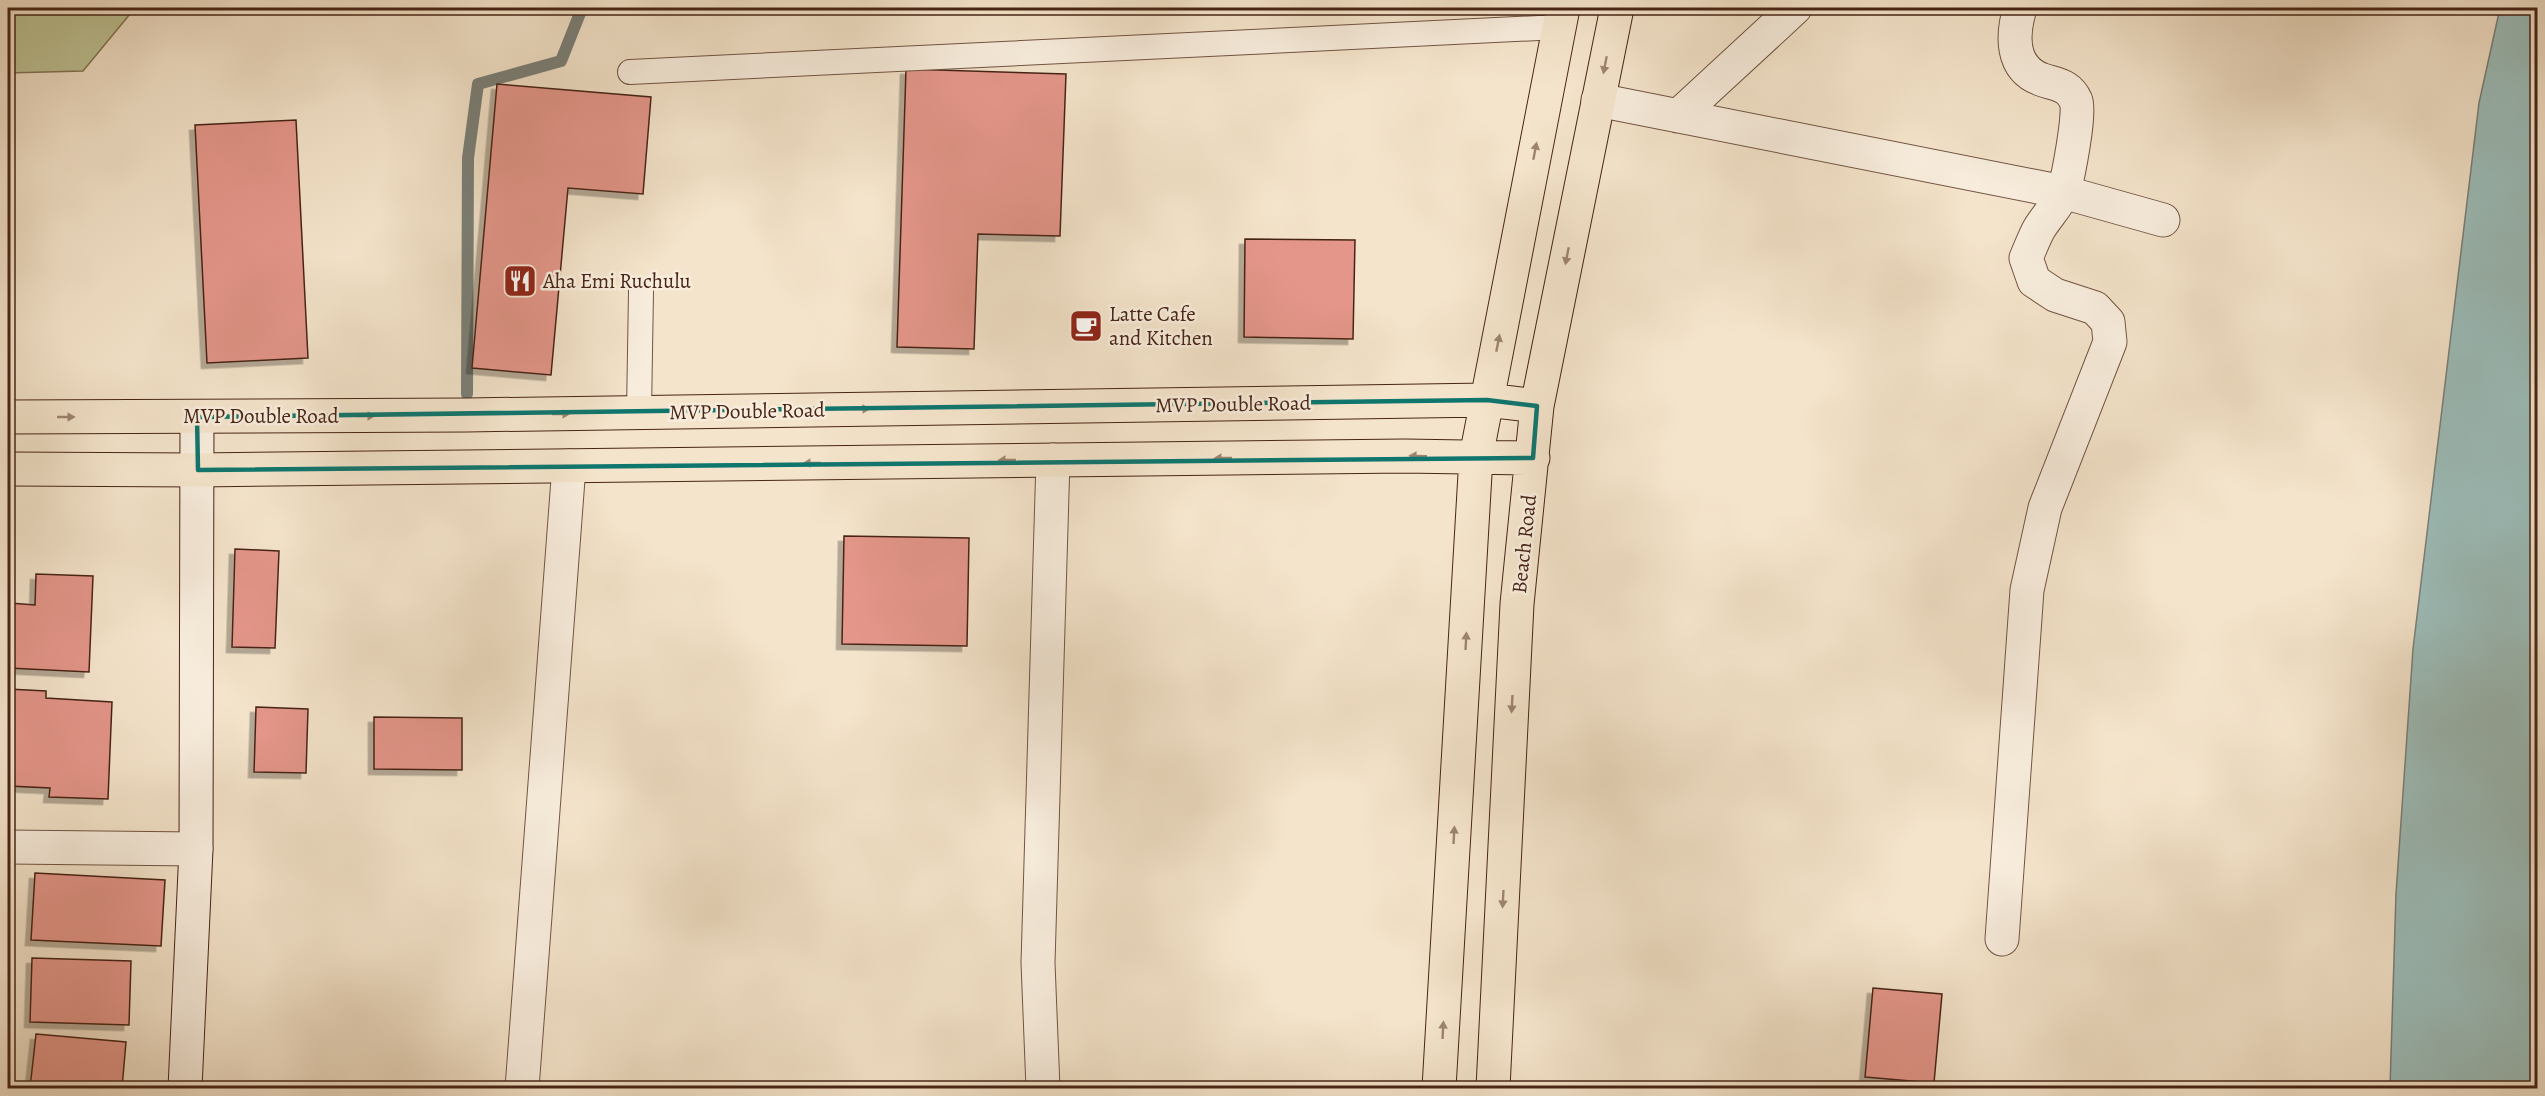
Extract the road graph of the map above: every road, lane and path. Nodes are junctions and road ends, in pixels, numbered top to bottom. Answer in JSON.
{"nodes":[{"id":1,"x":1617,"y":8,"type":"edge"},
{"id":2,"x":1795,"y":8,"type":"edge"},
{"id":3,"x":2020,"y":8,"type":"edge"},
{"id":4,"x":1561,"y":17,"type":"edge"},
{"id":5,"x":630,"y":72,"type":"dead end"},
{"id":6,"x":1598,"y":100,"type":"junction"},
{"id":7,"x":1678,"y":116,"type":"junction"},
{"id":8,"x":2063,"y":192,"type":"junction"},
{"id":9,"x":2163,"y":220,"type":"dead end"},
{"id":10,"x":641,"y":291,"type":"dead end"},
{"id":11,"x":1487,"y":400,"type":"junction"},
{"id":12,"x":1537,"y":406,"type":"junction"},
{"id":13,"x":639,"y":412,"type":"junction"},
{"id":14,"x":8,"y":417,"type":"edge"},
{"id":15,"x":197,"y":417,"type":"junction"},
{"id":16,"x":1476,"y":457,"type":"junction"},
{"id":17,"x":1533,"y":458,"type":"junction"},
{"id":18,"x":1053,"y":460,"type":"junction"},
{"id":19,"x":569,"y":466,"type":"junction"},
{"id":20,"x":8,"y":469,"type":"edge"},
{"id":21,"x":198,"y":470,"type":"junction"},
{"id":22,"x":8,"y":847,"type":"edge"},
{"id":23,"x":196,"y":849,"type":"junction"},
{"id":24,"x":2002,"y":939,"type":"dead end"},
{"id":25,"x":184,"y":1089,"type":"edge"},
{"id":26,"x":522,"y":1089,"type":"edge"},
{"id":27,"x":1043,"y":1089,"type":"edge"},
{"id":28,"x":1439,"y":1089,"type":"edge"},
{"id":29,"x":1493,"y":1089,"type":"edge"}],
"edges":[{"from":1,"to":6,"type":"main road","name":"Beach Road","one_way":true},
{"from":2,"to":7,"type":"street"},
{"from":3,"to":8,"type":"street"},
{"from":4,"to":5,"type":"lane"},
{"from":11,"to":4,"type":"main road","one_way":true},
{"from":6,"to":7,"type":"street"},
{"from":6,"to":12,"type":"main road","name":"Beach Road","one_way":true},
{"from":7,"to":8,"type":"street"},
{"from":8,"to":9,"type":"street"},
{"from":8,"to":24,"type":"street"},
{"from":10,"to":13,"type":"lane"},
{"from":11,"to":12,"type":"main road","name":"MVP Double Road"},
{"from":13,"to":11,"type":"main road","name":"MVP Double Road","one_way":true},
{"from":11,"to":16,"type":"main road"},
{"from":12,"to":17,"type":"main road","name":"Beach Road"},
{"from":15,"to":13,"type":"main road","name":"MVP Double Road","one_way":true},
{"from":14,"to":15,"type":"main road","name":"MVP Double Road","one_way":true},
{"from":15,"to":21,"type":"street"},
{"from":16,"to":17,"type":"main road"},
{"from":16,"to":18,"type":"main road","one_way":true},
{"from":28,"to":16,"type":"main road","one_way":true},
{"from":17,"to":29,"type":"main road","name":"Beach Road","one_way":true},
{"from":18,"to":19,"type":"main road","one_way":true},
{"from":18,"to":27,"type":"street"},
{"from":19,"to":21,"type":"main road"},
{"from":19,"to":26,"type":"street"},
{"from":20,"to":21,"type":"main road"},
{"from":21,"to":23,"type":"street"},
{"from":22,"to":23,"type":"street"},
{"from":23,"to":25,"type":"street"}]}
